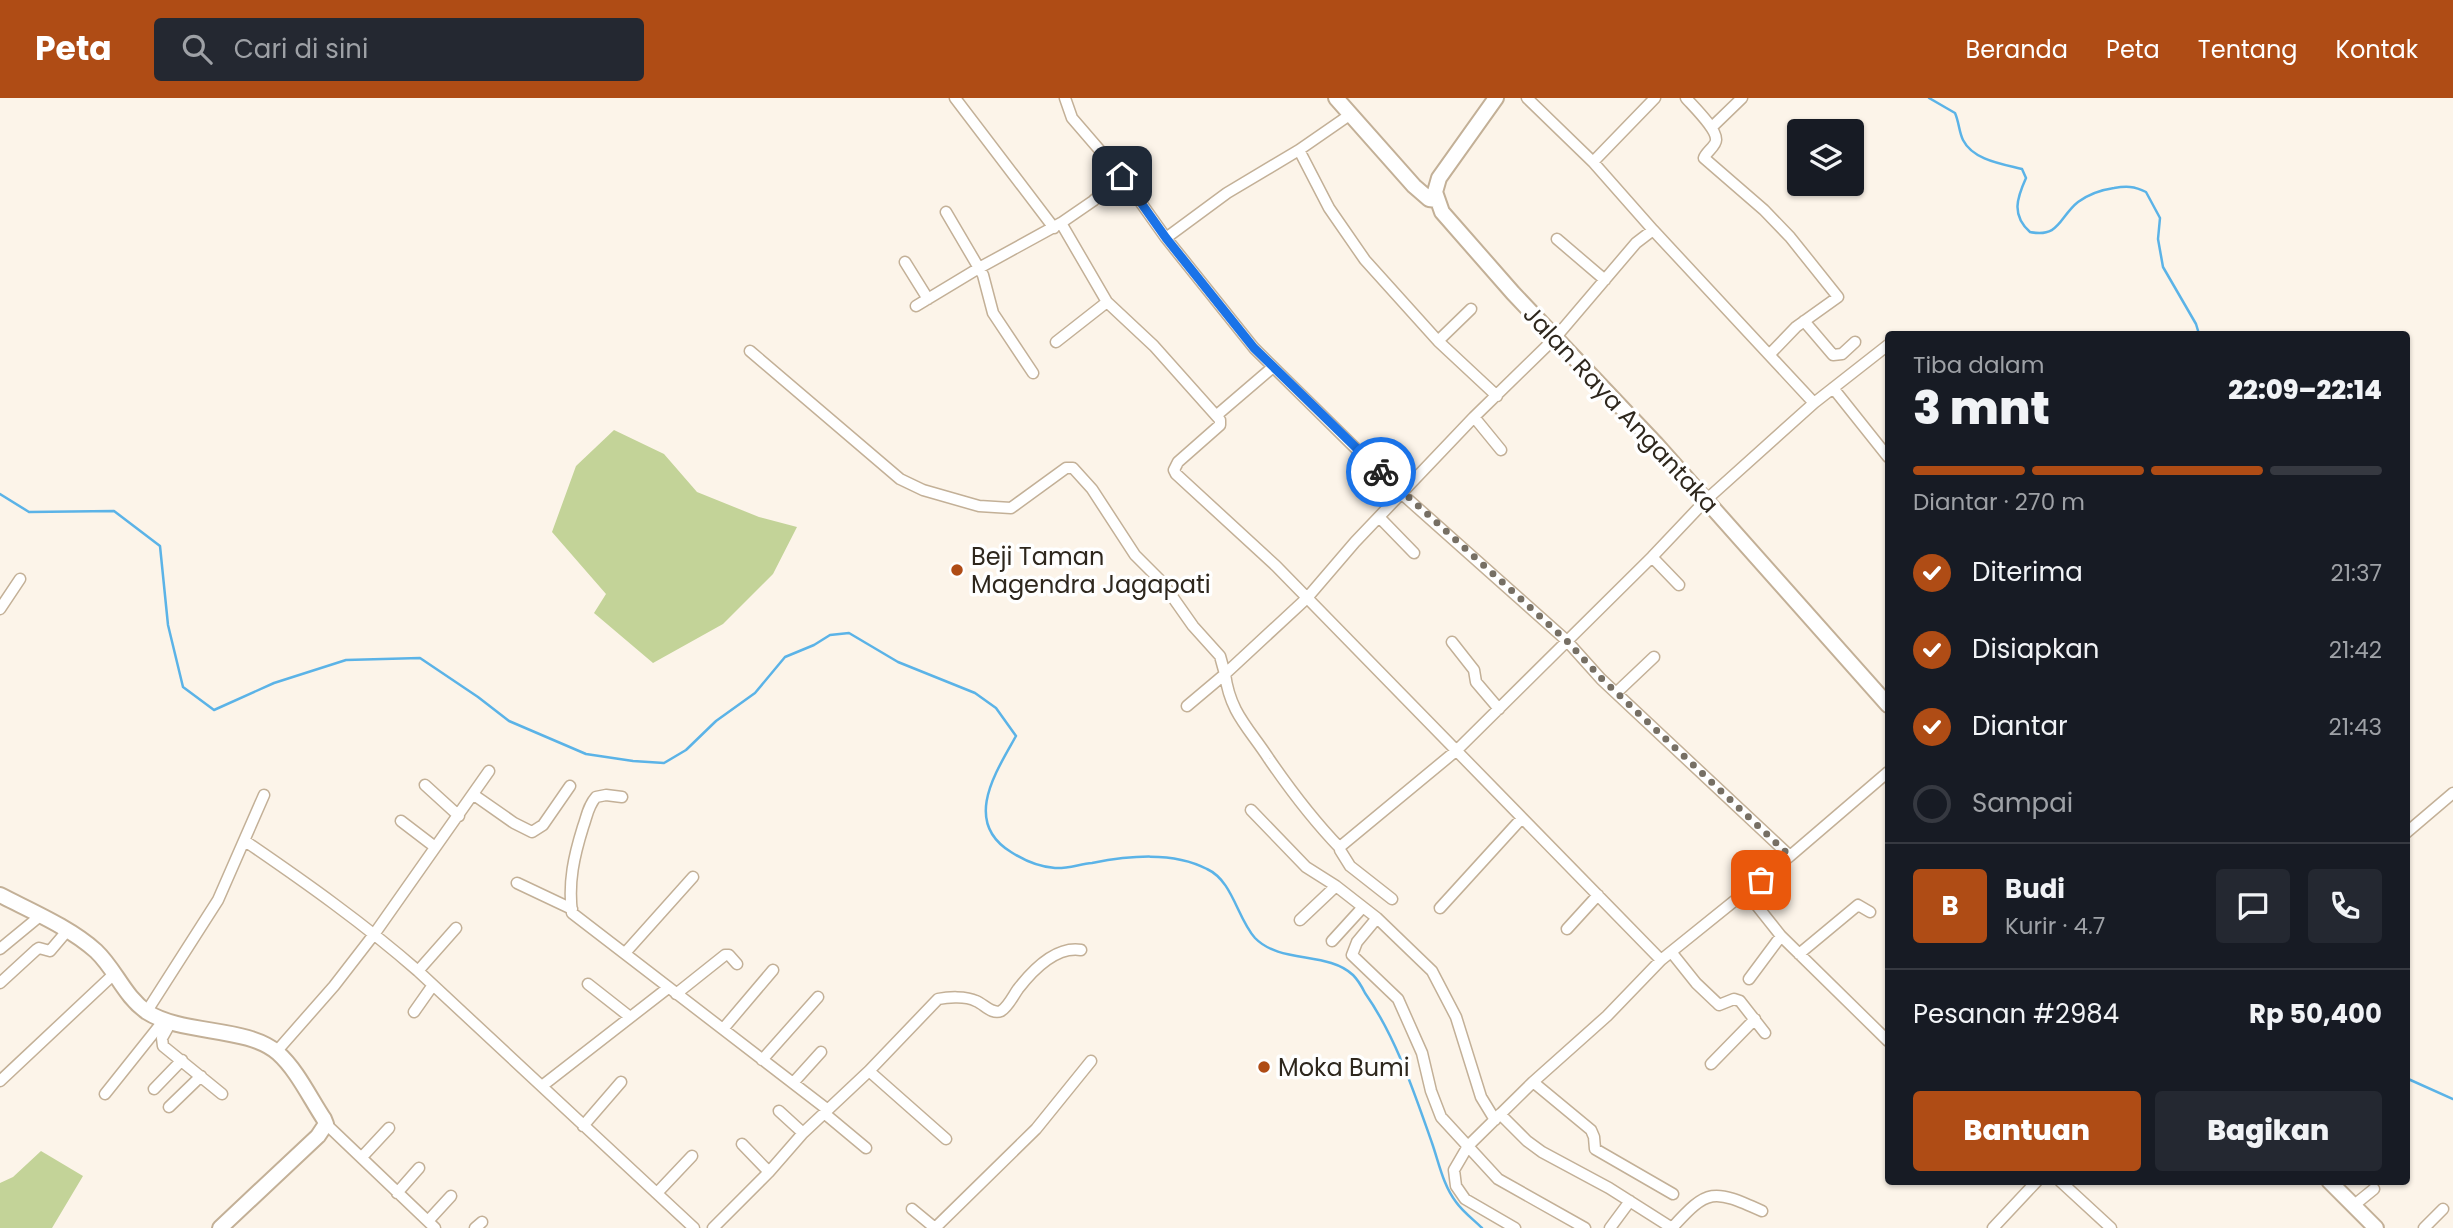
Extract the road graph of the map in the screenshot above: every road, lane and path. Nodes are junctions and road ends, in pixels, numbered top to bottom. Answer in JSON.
{"nodes":[{"id":1,"x":955,"y":98,"type":"edge"},
{"id":2,"x":1065,"y":98,"type":"edge"},
{"id":3,"x":1336,"y":98,"type":"edge"},
{"id":4,"x":1496,"y":98,"type":"edge"},
{"id":5,"x":1527,"y":98,"type":"edge"},
{"id":6,"x":1655,"y":98,"type":"edge"},
{"id":7,"x":1686,"y":98,"type":"edge"},
{"id":8,"x":1742,"y":98,"type":"edge"},
{"id":9,"x":1346,"y":118,"type":"junction"},
{"id":10,"x":1712,"y":127,"type":"junction"},
{"id":11,"x":1298,"y":150,"type":"junction"},
{"id":12,"x":1593,"y":162,"type":"junction"},
{"id":13,"x":1122,"y":176,"type":"junction"},
{"id":14,"x":1437,"y":200,"type":"junction"},
{"id":15,"x":946,"y":212,"type":"dead end"},
{"id":16,"x":1057,"y":226,"type":"junction"},
{"id":17,"x":1653,"y":230,"type":"junction"},
{"id":18,"x":1166,"y":238,"type":"junction"},
{"id":19,"x":1557,"y":239,"type":"dead end"},
{"id":20,"x":905,"y":262,"type":"dead end"},
{"id":21,"x":979,"y":268,"type":"junction"},
{"id":22,"x":1605,"y":280,"type":"junction"},
{"id":23,"x":928,"y":299,"type":"junction"},
{"id":24,"x":1108,"y":302,"type":"junction"},
{"id":25,"x":916,"y":306,"type":"dead end"},
{"id":26,"x":1471,"y":309,"type":"dead end"},
{"id":27,"x":1804,"y":321,"type":"junction"},
{"id":28,"x":1556,"y":337,"type":"junction"},
{"id":29,"x":1438,"y":341,"type":"junction"},
{"id":30,"x":1056,"y":342,"type":"dead end"},
{"id":31,"x":1855,"y":342,"type":"dead end"},
{"id":32,"x":1885,"y":347,"type":"edge"},
{"id":33,"x":750,"y":351,"type":"dead end"},
{"id":34,"x":1769,"y":354,"type":"junction"},
{"id":35,"x":1273,"y":367,"type":"junction"},
{"id":36,"x":1032,"y":373,"type":"dead end"},
{"id":37,"x":1833,"y":388,"type":"junction"},
{"id":38,"x":1497,"y":396,"type":"junction"},
{"id":39,"x":1814,"y":403,"type":"junction"},
{"id":40,"x":1217,"y":415,"type":"junction"},
{"id":41,"x":1474,"y":417,"type":"junction"},
{"id":42,"x":1501,"y":450,"type":"dead end"},
{"id":43,"x":1885,"y":453,"type":"edge"},
{"id":44,"x":1402,"y":494,"type":"junction"},
{"id":45,"x":1706,"y":500,"type":"junction"},
{"id":46,"x":1379,"y":517,"type":"junction"},
{"id":47,"x":1414,"y":553,"type":"dead end"},
{"id":48,"x":1652,"y":557,"type":"junction"},
{"id":49,"x":20,"y":579,"type":"dead end"},
{"id":50,"x":1679,"y":585,"type":"dead end"},
{"id":51,"x":1307,"y":598,"type":"junction"},
{"id":52,"x":0,"y":609,"type":"edge"},
{"id":53,"x":1566,"y":640,"type":"junction"},
{"id":54,"x":1452,"y":642,"type":"dead end"},
{"id":55,"x":1654,"y":657,"type":"dead end"},
{"id":56,"x":1225,"y":674,"type":"junction"},
{"id":57,"x":1616,"y":693,"type":"junction"},
{"id":58,"x":1885,"y":698,"type":"edge"},
{"id":59,"x":1187,"y":706,"type":"dead end"},
{"id":60,"x":1499,"y":709,"type":"junction"},
{"id":61,"x":1457,"y":751,"type":"junction"},
{"id":62,"x":489,"y":771,"type":"dead end"},
{"id":63,"x":1885,"y":775,"type":"edge"},
{"id":64,"x":425,"y":785,"type":"dead end"},
{"id":65,"x":570,"y":786,"type":"dead end"},
{"id":66,"x":2453,"y":793,"type":"edge"},
{"id":67,"x":264,"y":795,"type":"dead end"},
{"id":68,"x":474,"y":795,"type":"junction"},
{"id":69,"x":622,"y":797,"type":"dead end"},
{"id":70,"x":1251,"y":810,"type":"dead end"},
{"id":71,"x":459,"y":816,"type":"junction"},
{"id":72,"x":1522,"y":818,"type":"junction"},
{"id":73,"x":401,"y":821,"type":"dead end"},
{"id":74,"x":2410,"y":830,"type":"edge"},
{"id":75,"x":245,"y":841,"type":"junction"},
{"id":76,"x":435,"y":847,"type":"junction"},
{"id":77,"x":1340,"y":848,"type":"junction"},
{"id":78,"x":1790,"y":856,"type":"junction"},
{"id":79,"x":693,"y":877,"type":"dead end"},
{"id":80,"x":517,"y":883,"type":"dead end"},
{"id":81,"x":1336,"y":886,"type":"junction"},
{"id":82,"x":1746,"y":892,"type":"junction"},
{"id":83,"x":0,"y":895,"type":"edge"},
{"id":84,"x":1598,"y":895,"type":"junction"},
{"id":85,"x":1392,"y":899,"type":"dead end"},
{"id":86,"x":1363,"y":907,"type":"junction"},
{"id":87,"x":1440,"y":908,"type":"dead end"},
{"id":88,"x":572,"y":909,"type":"junction"},
{"id":89,"x":1871,"y":912,"type":"dead end"},
{"id":90,"x":40,"y":916,"type":"junction"},
{"id":91,"x":1377,"y":918,"type":"junction"},
{"id":92,"x":1300,"y":920,"type":"dead end"},
{"id":93,"x":456,"y":928,"type":"dead end"},
{"id":94,"x":1567,"y":929,"type":"dead end"},
{"id":95,"x":66,"y":931,"type":"junction"},
{"id":96,"x":375,"y":933,"type":"junction"},
{"id":97,"x":1781,"y":936,"type":"junction"},
{"id":98,"x":1332,"y":941,"type":"dead end"},
{"id":99,"x":0,"y":949,"type":"edge"},
{"id":100,"x":1080,"y":950,"type":"dead end"},
{"id":101,"x":625,"y":953,"type":"junction"},
{"id":102,"x":1672,"y":953,"type":"junction"},
{"id":103,"x":1799,"y":954,"type":"junction"},
{"id":104,"x":1661,"y":960,"type":"junction"},
{"id":105,"x":737,"y":964,"type":"dead end"},
{"id":106,"x":773,"y":970,"type":"dead end"},
{"id":107,"x":418,"y":971,"type":"junction"},
{"id":108,"x":114,"y":974,"type":"junction"},
{"id":109,"x":1749,"y":979,"type":"dead end"},
{"id":110,"x":0,"y":983,"type":"edge"},
{"id":111,"x":588,"y":984,"type":"dead end"},
{"id":112,"x":433,"y":985,"type":"junction"},
{"id":113,"x":672,"y":991,"type":"junction"},
{"id":114,"x":818,"y":997,"type":"dead end"},
{"id":115,"x":147,"y":1011,"type":"junction"},
{"id":116,"x":414,"y":1012,"type":"dead end"},
{"id":117,"x":630,"y":1017,"type":"junction"},
{"id":118,"x":1755,"y":1019,"type":"junction"},
{"id":119,"x":167,"y":1021,"type":"junction"},
{"id":120,"x":723,"y":1029,"type":"junction"},
{"id":121,"x":1765,"y":1033,"type":"dead end"},
{"id":122,"x":1885,"y":1038,"type":"edge"},
{"id":123,"x":276,"y":1052,"type":"junction"},
{"id":124,"x":821,"y":1052,"type":"dead end"},
{"id":125,"x":182,"y":1060,"type":"junction"},
{"id":126,"x":762,"y":1060,"type":"junction"},
{"id":127,"x":1091,"y":1061,"type":"dead end"},
{"id":128,"x":1711,"y":1065,"type":"dead end"},
{"id":129,"x":869,"y":1071,"type":"junction"},
{"id":130,"x":201,"y":1076,"type":"junction"},
{"id":131,"x":0,"y":1081,"type":"edge"},
{"id":132,"x":621,"y":1082,"type":"dead end"},
{"id":133,"x":1533,"y":1082,"type":"junction"},
{"id":134,"x":793,"y":1083,"type":"junction"},
{"id":135,"x":542,"y":1086,"type":"junction"},
{"id":136,"x":154,"y":1089,"type":"dead end"},
{"id":137,"x":105,"y":1094,"type":"dead end"},
{"id":138,"x":222,"y":1094,"type":"dead end"},
{"id":139,"x":169,"y":1107,"type":"dead end"},
{"id":140,"x":1505,"y":1110,"type":"junction"},
{"id":141,"x":779,"y":1111,"type":"dead end"},
{"id":142,"x":826,"y":1112,"type":"junction"},
{"id":143,"x":326,"y":1124,"type":"junction"},
{"id":144,"x":583,"y":1126,"type":"junction"},
{"id":145,"x":389,"y":1128,"type":"dead end"},
{"id":146,"x":803,"y":1133,"type":"junction"},
{"id":147,"x":946,"y":1139,"type":"dead end"},
{"id":148,"x":742,"y":1144,"type":"dead end"},
{"id":149,"x":1468,"y":1146,"type":"junction"},
{"id":150,"x":866,"y":1148,"type":"dead end"},
{"id":151,"x":692,"y":1156,"type":"dead end"},
{"id":152,"x":362,"y":1157,"type":"junction"},
{"id":153,"x":419,"y":1168,"type":"dead end"},
{"id":154,"x":769,"y":1172,"type":"junction"},
{"id":155,"x":2033,"y":1185,"type":"edge"},
{"id":156,"x":2064,"y":1185,"type":"edge"},
{"id":157,"x":2336,"y":1185,"type":"edge"},
{"id":158,"x":2374,"y":1189,"type":"dead end"},
{"id":159,"x":397,"y":1193,"type":"junction"},
{"id":160,"x":657,"y":1193,"type":"junction"},
{"id":161,"x":1673,"y":1194,"type":"dead end"},
{"id":162,"x":451,"y":1196,"type":"dead end"},
{"id":163,"x":1630,"y":1201,"type":"junction"},
{"id":164,"x":2353,"y":1206,"type":"junction"},
{"id":165,"x":912,"y":1209,"type":"dead end"},
{"id":166,"x":2442,"y":1209,"type":"dead end"},
{"id":167,"x":1762,"y":1211,"type":"dead end"},
{"id":168,"x":432,"y":1225,"type":"edge"},
{"id":169,"x":220,"y":1228,"type":"edge"},
{"id":170,"x":694,"y":1228,"type":"edge"},
{"id":171,"x":713,"y":1228,"type":"edge"},
{"id":172,"x":935,"y":1228,"type":"edge"},
{"id":173,"x":1515,"y":1228,"type":"edge"},
{"id":174,"x":1585,"y":1228,"type":"edge"},
{"id":175,"x":1610,"y":1228,"type":"edge"},
{"id":176,"x":1672,"y":1228,"type":"edge"},
{"id":177,"x":1993,"y":1228,"type":"edge"},
{"id":178,"x":2111,"y":1228,"type":"edge"},
{"id":179,"x":2376,"y":1228,"type":"edge"},
{"id":180,"x":2424,"y":1228,"type":"edge"}],
"edges":[{"from":1,"to":16,"type":"street"},
{"from":2,"to":13,"type":"street"},
{"from":3,"to":9,"type":"main road"},
{"from":4,"to":14,"type":"main road"},
{"from":5,"to":12,"type":"street"},
{"from":6,"to":12,"type":"street"},
{"from":7,"to":10,"type":"street"},
{"from":8,"to":10,"type":"street"},
{"from":9,"to":11,"type":"street"},
{"from":9,"to":14,"type":"main road"},
{"from":10,"to":27,"type":"street"},
{"from":11,"to":18,"type":"street"},
{"from":11,"to":29,"type":"street"},
{"from":12,"to":17,"type":"street"},
{"from":13,"to":16,"type":"street"},
{"from":13,"to":18,"type":"street"},
{"from":14,"to":28,"type":"main road","name":"Jalan Raya Angantaka"},
{"from":15,"to":21,"type":"street"},
{"from":16,"to":21,"type":"street"},
{"from":16,"to":24,"type":"street"},
{"from":17,"to":22,"type":"street"},
{"from":17,"to":34,"type":"street"},
{"from":18,"to":35,"type":"street"},
{"from":19,"to":22,"type":"street"},
{"from":20,"to":23,"type":"street"},
{"from":21,"to":23,"type":"street"},
{"from":21,"to":36,"type":"street"},
{"from":22,"to":28,"type":"street"},
{"from":23,"to":25,"type":"street"},
{"from":24,"to":30,"type":"street"},
{"from":24,"to":40,"type":"street"},
{"from":26,"to":29,"type":"street"},
{"from":27,"to":31,"type":"street"},
{"from":27,"to":34,"type":"street"},
{"from":28,"to":38,"type":"street"},
{"from":28,"to":45,"type":"main road","name":"Jalan Raya Angantaka"},
{"from":29,"to":38,"type":"street"},
{"from":32,"to":37,"type":"street"},
{"from":33,"to":56,"type":"street"},
{"from":34,"to":39,"type":"street"},
{"from":35,"to":40,"type":"street"},
{"from":35,"to":44,"type":"street"},
{"from":37,"to":39,"type":"street"},
{"from":37,"to":43,"type":"street"},
{"from":38,"to":41,"type":"street"},
{"from":39,"to":45,"type":"street"},
{"from":40,"to":51,"type":"street"},
{"from":41,"to":42,"type":"street"},
{"from":41,"to":44,"type":"street"},
{"from":44,"to":46,"type":"street"},
{"from":44,"to":53,"type":"street"},
{"from":45,"to":48,"type":"street"},
{"from":45,"to":58,"type":"main road","name":"Jalan Raya Angantaka"},
{"from":46,"to":47,"type":"street"},
{"from":46,"to":51,"type":"street"},
{"from":48,"to":50,"type":"street"},
{"from":48,"to":53,"type":"street"},
{"from":49,"to":52,"type":"street"},
{"from":51,"to":56,"type":"street"},
{"from":51,"to":61,"type":"street"},
{"from":53,"to":57,"type":"street"},
{"from":53,"to":60,"type":"street"},
{"from":54,"to":60,"type":"street"},
{"from":55,"to":57,"type":"street"},
{"from":56,"to":59,"type":"street"},
{"from":56,"to":77,"type":"street"},
{"from":57,"to":78,"type":"street"},
{"from":60,"to":61,"type":"street"},
{"from":61,"to":72,"type":"street"},
{"from":61,"to":77,"type":"street"},
{"from":62,"to":68,"type":"street"},
{"from":63,"to":78,"type":"street"},
{"from":64,"to":71,"type":"street"},
{"from":65,"to":68,"type":"street"},
{"from":66,"to":74,"type":"street"},
{"from":67,"to":75,"type":"street"},
{"from":68,"to":71,"type":"street"},
{"from":69,"to":88,"type":"street"},
{"from":70,"to":81,"type":"street"},
{"from":71,"to":76,"type":"street"},
{"from":72,"to":84,"type":"street"},
{"from":72,"to":87,"type":"street"},
{"from":73,"to":76,"type":"street"},
{"from":75,"to":96,"type":"street"},
{"from":75,"to":115,"type":"street"},
{"from":76,"to":96,"type":"street"},
{"from":77,"to":85,"type":"street"},
{"from":78,"to":82,"type":"street"},
{"from":79,"to":101,"type":"street"},
{"from":80,"to":88,"type":"street"},
{"from":81,"to":86,"type":"street"},
{"from":81,"to":92,"type":"street"},
{"from":82,"to":97,"type":"street"},
{"from":82,"to":102,"type":"street"},
{"from":83,"to":90,"type":"main road"},
{"from":84,"to":94,"type":"street"},
{"from":84,"to":104,"type":"street"},
{"from":86,"to":91,"type":"street"},
{"from":86,"to":98,"type":"street"},
{"from":88,"to":101,"type":"street"},
{"from":89,"to":103,"type":"street"},
{"from":90,"to":95,"type":"main road"},
{"from":90,"to":99,"type":"street"},
{"from":91,"to":140,"type":"street"},
{"from":91,"to":149,"type":"street"},
{"from":93,"to":107,"type":"street"},
{"from":95,"to":108,"type":"main road"},
{"from":95,"to":110,"type":"street"},
{"from":96,"to":107,"type":"street"},
{"from":96,"to":123,"type":"street"},
{"from":97,"to":103,"type":"street"},
{"from":97,"to":109,"type":"street"},
{"from":100,"to":129,"type":"street"},
{"from":101,"to":113,"type":"street"},
{"from":102,"to":104,"type":"street"},
{"from":102,"to":118,"type":"street"},
{"from":103,"to":122,"type":"street"},
{"from":104,"to":133,"type":"street"},
{"from":105,"to":113,"type":"street"},
{"from":106,"to":120,"type":"street"},
{"from":107,"to":112,"type":"street"},
{"from":108,"to":115,"type":"main road"},
{"from":108,"to":131,"type":"street"},
{"from":111,"to":117,"type":"street"},
{"from":112,"to":116,"type":"street"},
{"from":112,"to":135,"type":"street"},
{"from":113,"to":117,"type":"street"},
{"from":113,"to":120,"type":"street"},
{"from":114,"to":126,"type":"street"},
{"from":115,"to":119,"type":"main road"},
{"from":117,"to":135,"type":"street"},
{"from":118,"to":121,"type":"street"},
{"from":118,"to":128,"type":"street"},
{"from":119,"to":123,"type":"main road"},
{"from":119,"to":125,"type":"street"},
{"from":119,"to":137,"type":"street"},
{"from":120,"to":126,"type":"street"},
{"from":123,"to":143,"type":"main road"},
{"from":124,"to":134,"type":"street"},
{"from":125,"to":130,"type":"street"},
{"from":125,"to":136,"type":"street"},
{"from":126,"to":134,"type":"street"},
{"from":127,"to":172,"type":"street"},
{"from":129,"to":142,"type":"street"},
{"from":129,"to":147,"type":"street"},
{"from":130,"to":138,"type":"street"},
{"from":130,"to":139,"type":"street"},
{"from":132,"to":144,"type":"street"},
{"from":133,"to":140,"type":"street"},
{"from":133,"to":161,"type":"street"},
{"from":134,"to":142,"type":"street"},
{"from":135,"to":144,"type":"street"},
{"from":140,"to":149,"type":"street"},
{"from":140,"to":163,"type":"street"},
{"from":141,"to":146,"type":"street"},
{"from":142,"to":146,"type":"street"},
{"from":142,"to":150,"type":"street"},
{"from":143,"to":152,"type":"street"},
{"from":143,"to":169,"type":"main road"},
{"from":144,"to":160,"type":"street"},
{"from":145,"to":152,"type":"street"},
{"from":146,"to":154,"type":"street"},
{"from":148,"to":154,"type":"street"},
{"from":149,"to":173,"type":"street"},
{"from":149,"to":174,"type":"street"},
{"from":151,"to":160,"type":"street"},
{"from":152,"to":159,"type":"street"},
{"from":153,"to":159,"type":"street"},
{"from":154,"to":171,"type":"street"},
{"from":155,"to":177,"type":"street"},
{"from":156,"to":178,"type":"street"},
{"from":157,"to":164,"type":"main road"},
{"from":158,"to":164,"type":"street"},
{"from":159,"to":168,"type":"street"},
{"from":160,"to":170,"type":"street"},
{"from":162,"to":168,"type":"street"},
{"from":163,"to":175,"type":"street"},
{"from":163,"to":176,"type":"street"},
{"from":164,"to":179,"type":"main road"},
{"from":165,"to":172,"type":"street"},
{"from":166,"to":180,"type":"street"},
{"from":167,"to":176,"type":"street"}]}
